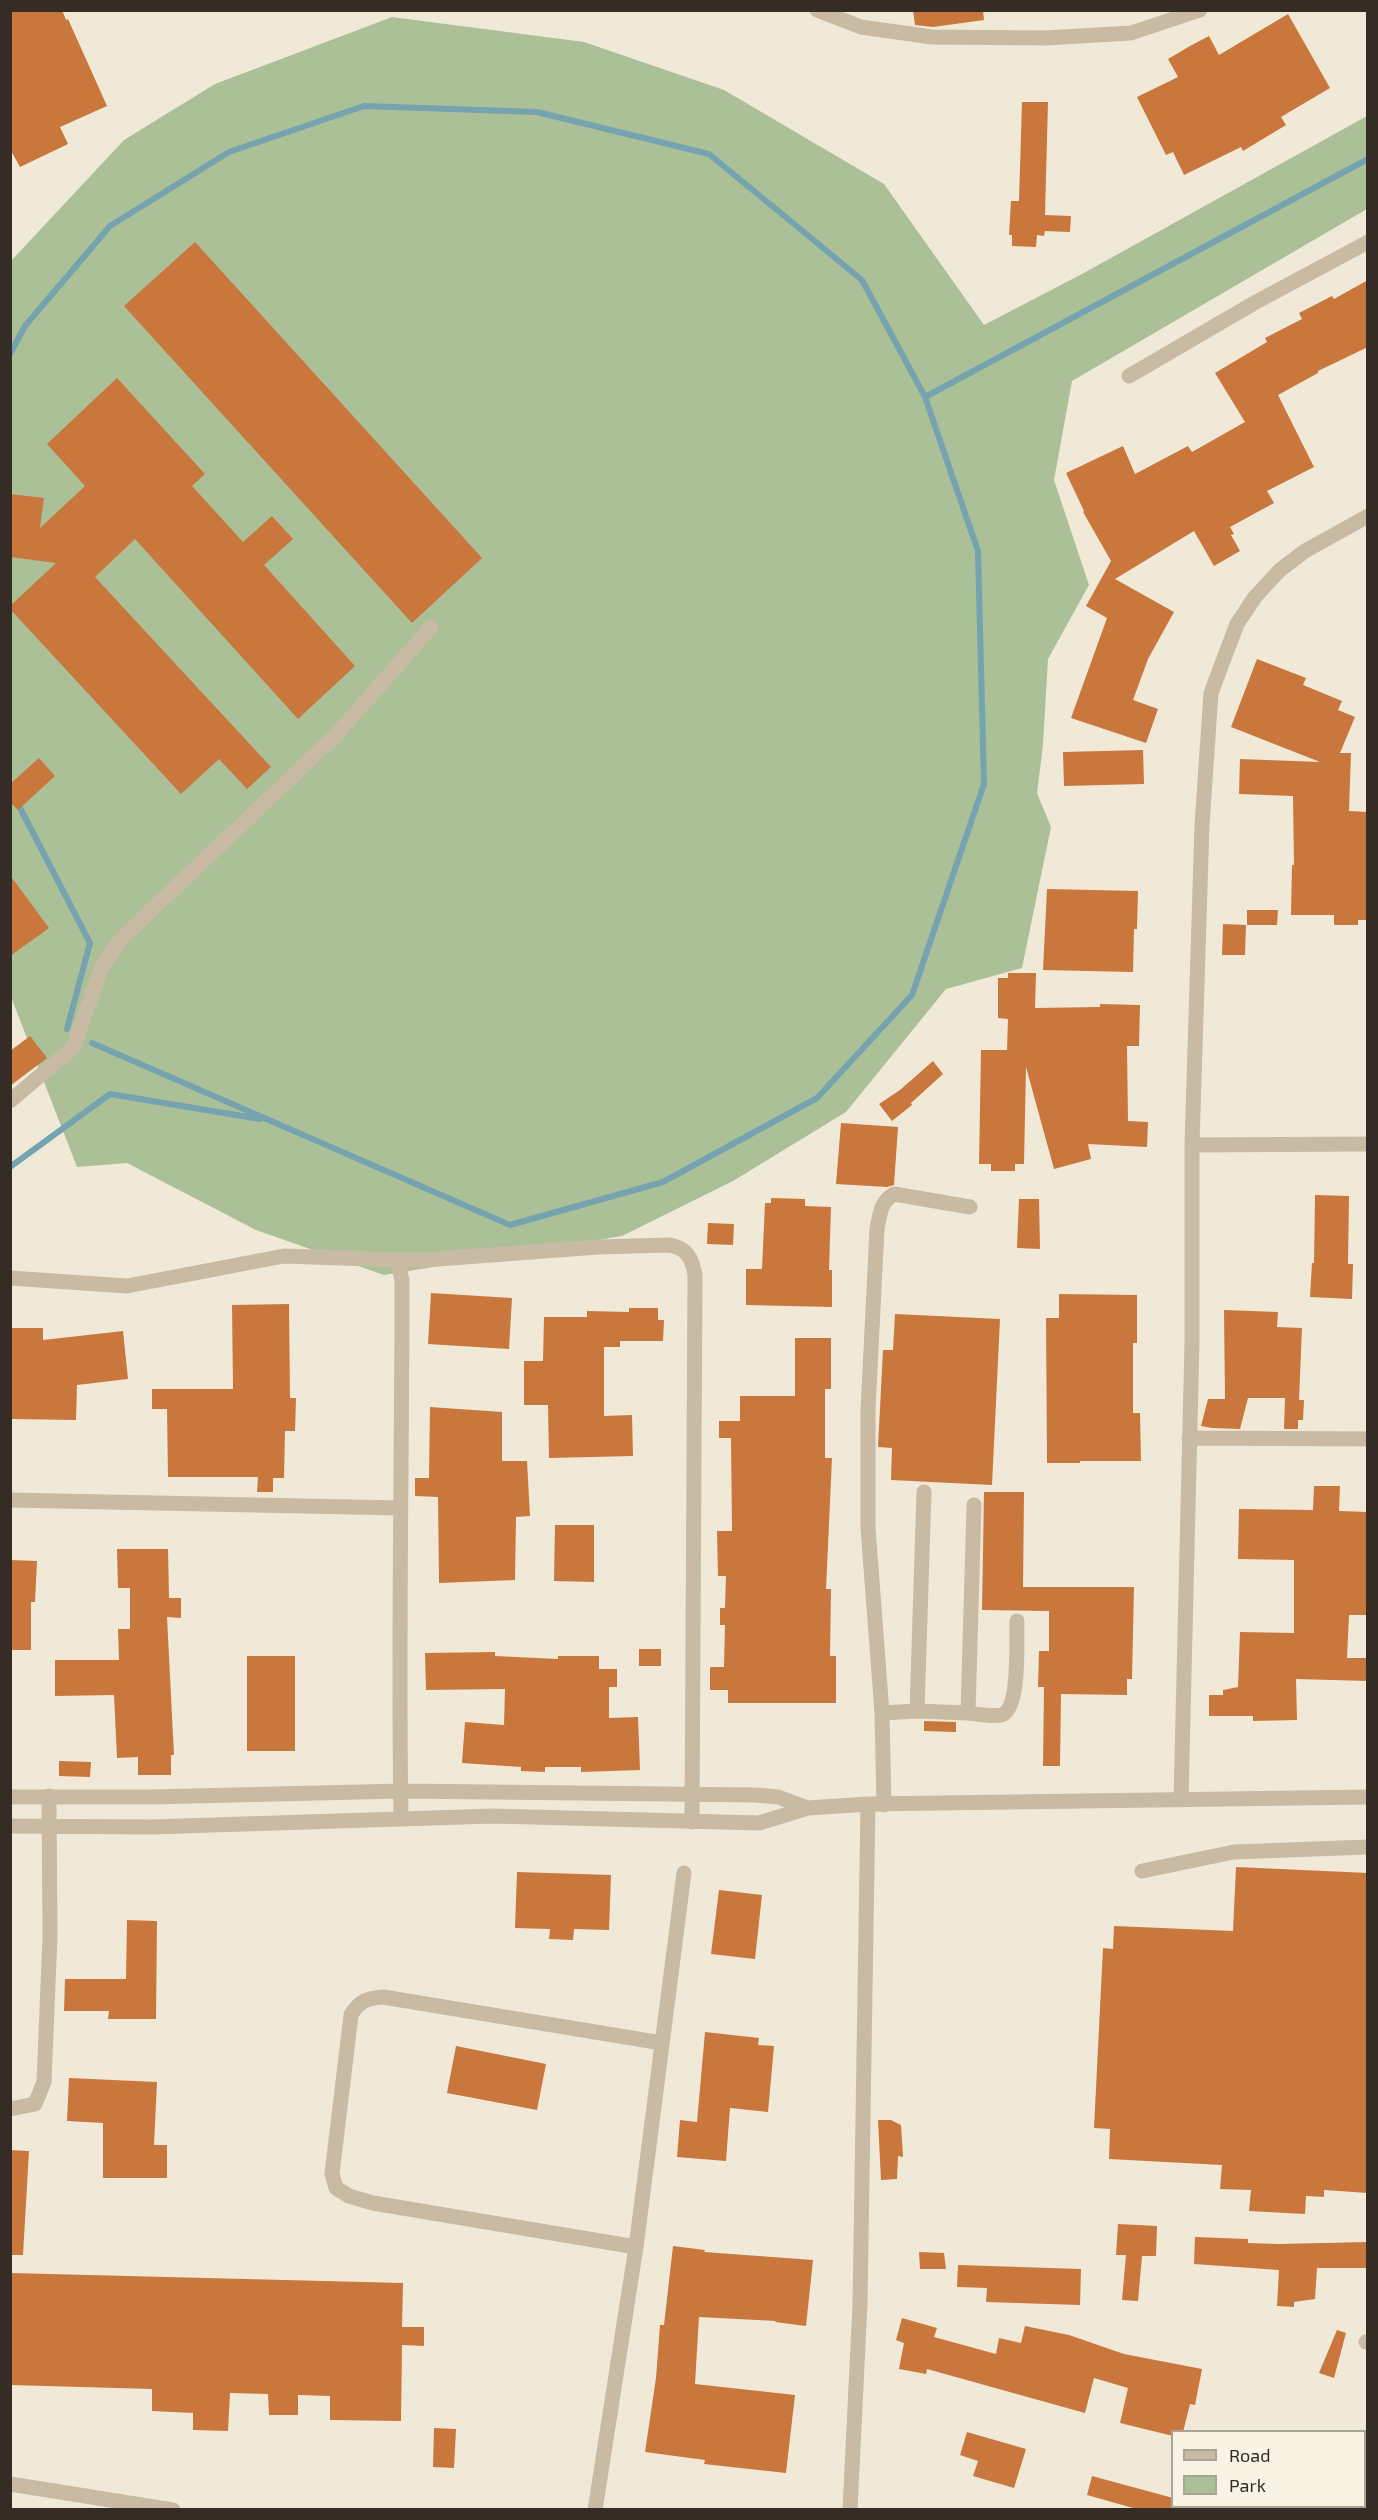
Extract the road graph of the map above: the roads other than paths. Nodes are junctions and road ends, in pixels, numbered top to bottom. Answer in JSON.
{"nodes":[{"id":1,"x":817,"y":10,"type":"edge"},
{"id":2,"x":1200,"y":10,"type":"edge"},
{"id":3,"x":1368,"y":242,"type":"edge"},
{"id":4,"x":1129,"y":376,"type":"dead end"},
{"id":5,"x":1368,"y":516,"type":"edge"},
{"id":6,"x":431,"y":627,"type":"dead end"},
{"id":7,"x":10,"y":1101,"type":"edge"},
{"id":8,"x":1368,"y":1144,"type":"edge"},
{"id":9,"x":1192,"y":1145,"type":"junction"},
{"id":10,"x":970,"y":1207,"type":"dead end"},
{"id":11,"x":398,"y":1260,"type":"junction"},
{"id":12,"x":10,"y":1278,"type":"edge"},
{"id":13,"x":1189,"y":1438,"type":"junction"},
{"id":14,"x":1368,"y":1439,"type":"edge"},
{"id":15,"x":924,"y":1492,"type":"dead end"},
{"id":16,"x":10,"y":1500,"type":"edge"},
{"id":17,"x":975,"y":1505,"type":"dead end"},
{"id":18,"x":401,"y":1508,"type":"junction"},
{"id":19,"x":1017,"y":1620,"type":"dead end"},
{"id":20,"x":917,"y":1711,"type":"junction"},
{"id":21,"x":882,"y":1713,"type":"junction"},
{"id":22,"x":968,"y":1713,"type":"junction"},
{"id":23,"x":401,"y":1791,"type":"junction"},
{"id":24,"x":49,"y":1796,"type":"junction"},
{"id":25,"x":691,"y":1796,"type":"junction"},
{"id":26,"x":10,"y":1797,"type":"edge"},
{"id":27,"x":1368,"y":1797,"type":"edge"},
{"id":28,"x":1181,"y":1800,"type":"junction"},
{"id":29,"x":876,"y":1805,"type":"junction"},
{"id":30,"x":808,"y":1808,"type":"junction"},
{"id":31,"x":401,"y":1818,"type":"junction"},
{"id":32,"x":692,"y":1822,"type":"junction"},
{"id":33,"x":49,"y":1825,"type":"junction"},
{"id":34,"x":10,"y":1826,"type":"edge"},
{"id":35,"x":1368,"y":1847,"type":"edge"},
{"id":36,"x":1142,"y":1871,"type":"dead end"},
{"id":37,"x":684,"y":1874,"type":"dead end"},
{"id":38,"x":662,"y":2043,"type":"junction"},
{"id":39,"x":10,"y":2109,"type":"edge"},
{"id":40,"x":636,"y":2247,"type":"junction"},
{"id":41,"x":10,"y":2484,"type":"edge"},
{"id":42,"x":173,"y":2510,"type":"edge"},
{"id":43,"x":595,"y":2510,"type":"edge"},
{"id":44,"x":850,"y":2510,"type":"edge"}],
"edges":[{"from":1,"to":2,"type":"street"},
{"from":3,"to":4,"type":"street"},
{"from":5,"to":9,"type":"street"},
{"from":6,"to":7,"type":"street"},
{"from":8,"to":9,"type":"street"},
{"from":9,"to":13,"type":"street"},
{"from":10,"to":21,"type":"street"},
{"from":11,"to":12,"type":"street"},
{"from":11,"to":18,"type":"street"},
{"from":11,"to":25,"type":"street"},
{"from":13,"to":14,"type":"street"},
{"from":13,"to":28,"type":"street"},
{"from":15,"to":20,"type":"street"},
{"from":16,"to":18,"type":"street"},
{"from":17,"to":22,"type":"street"},
{"from":18,"to":23,"type":"street"},
{"from":19,"to":22,"type":"street"},
{"from":20,"to":21,"type":"street"},
{"from":20,"to":22,"type":"street"},
{"from":21,"to":29,"type":"street"},
{"from":23,"to":24,"type":"street"},
{"from":23,"to":25,"type":"street"},
{"from":23,"to":31,"type":"street"},
{"from":24,"to":26,"type":"street"},
{"from":24,"to":33,"type":"street"},
{"from":25,"to":30,"type":"street"},
{"from":25,"to":32,"type":"street"},
{"from":27,"to":28,"type":"street"},
{"from":28,"to":29,"type":"street"},
{"from":29,"to":30,"type":"street"},
{"from":29,"to":44,"type":"street"},
{"from":30,"to":32,"type":"street"},
{"from":31,"to":32,"type":"street"},
{"from":31,"to":33,"type":"street"},
{"from":33,"to":34,"type":"street"},
{"from":33,"to":39,"type":"street"},
{"from":35,"to":36,"type":"street"},
{"from":37,"to":38,"type":"street"},
{"from":38,"to":40,"type":"street"},
{"from":38,"to":40,"type":"street"},
{"from":40,"to":43,"type":"street"},
{"from":41,"to":42,"type":"street"}]}
